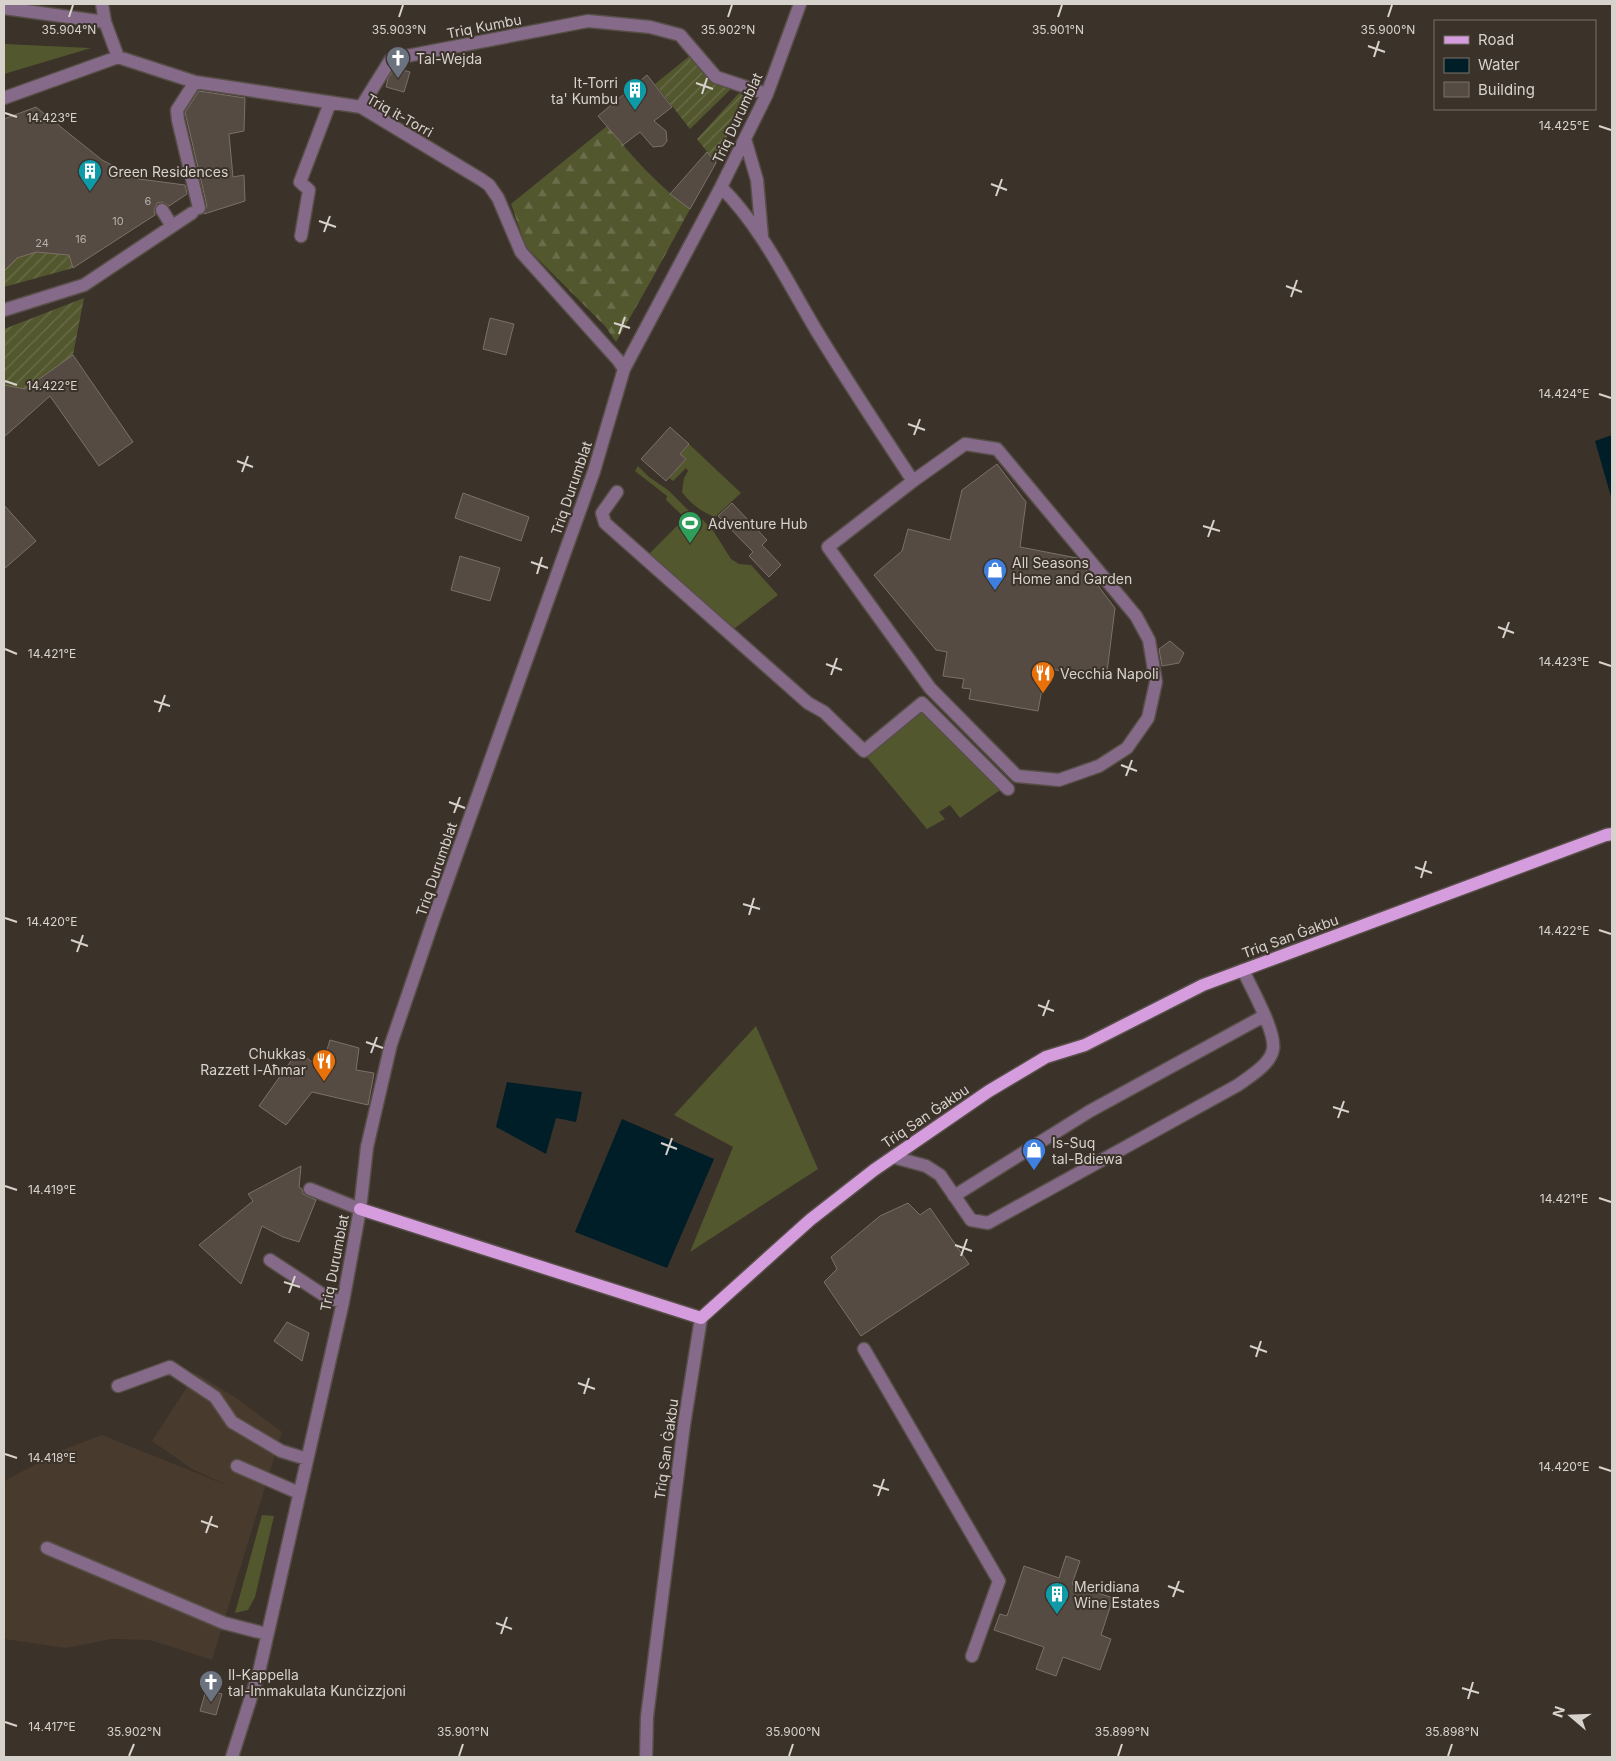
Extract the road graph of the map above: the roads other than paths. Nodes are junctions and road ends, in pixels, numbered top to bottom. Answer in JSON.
{"nodes":[{"id":1,"x":102,"y":4,"type":"edge"},
{"id":2,"x":800,"y":4,"type":"edge"},
{"id":3,"x":4,"y":8,"type":"edge"},
{"id":4,"x":105,"y":22,"type":"junction"},
{"id":5,"x":118,"y":57,"type":"junction"},
{"id":6,"x":196,"y":82,"type":"junction"},
{"id":7,"x":767,"y":94,"type":"junction"},
{"id":8,"x":4,"y":98,"type":"edge"},
{"id":9,"x":330,"y":103,"type":"junction"},
{"id":10,"x":361,"y":108,"type":"junction"},
{"id":11,"x":745,"y":139,"type":"junction"},
{"id":12,"x":721,"y":187,"type":"junction"},
{"id":13,"x":162,"y":210,"type":"dead end"},
{"id":14,"x":172,"y":226,"type":"junction"},
{"id":15,"x":301,"y":236,"type":"dead end"},
{"id":16,"x":763,"y":240,"type":"junction"},
{"id":17,"x":4,"y":310,"type":"edge"},
{"id":18,"x":624,"y":369,"type":"junction"},
{"id":19,"x":913,"y":481,"type":"junction"},
{"id":20,"x":617,"y":492,"type":"dead end"},
{"id":21,"x":1008,"y":789,"type":"dead end"},
{"id":22,"x":1612,"y":834,"type":"edge"},
{"id":23,"x":1243,"y":970,"type":"junction"},
{"id":24,"x":1264,"y":1016,"type":"junction"},
{"id":25,"x":892,"y":1157,"type":"junction"},
{"id":26,"x":310,"y":1189,"type":"dead end"},
{"id":27,"x":954,"y":1196,"type":"junction"},
{"id":28,"x":360,"y":1209,"type":"junction"},
{"id":29,"x":270,"y":1260,"type":"dead end"},
{"id":30,"x":343,"y":1302,"type":"junction"},
{"id":31,"x":701,"y":1318,"type":"junction"},
{"id":32,"x":864,"y":1349,"type":"dead end"},
{"id":33,"x":118,"y":1386,"type":"dead end"},
{"id":34,"x":307,"y":1459,"type":"junction"},
{"id":35,"x":237,"y":1466,"type":"dead end"},
{"id":36,"x":299,"y":1493,"type":"junction"},
{"id":37,"x":47,"y":1548,"type":"dead end"},
{"id":38,"x":267,"y":1634,"type":"junction"},
{"id":39,"x":972,"y":1656,"type":"dead end"},
{"id":40,"x":232,"y":1757,"type":"edge"},
{"id":41,"x":646,"y":1757,"type":"edge"}],
"edges":[{"from":1,"to":4,"type":"street"},
{"from":2,"to":7,"type":"street","name":"Triq Durumblat"},
{"from":3,"to":4,"type":"street"},
{"from":4,"to":5,"type":"street"},
{"from":5,"to":6,"type":"street","name":"Triq it-Torri"},
{"from":5,"to":8,"type":"street"},
{"from":6,"to":9,"type":"street","name":"Triq it-Torri"},
{"from":6,"to":14,"type":"street"},
{"from":7,"to":10,"type":"street","name":"Triq Kumbu"},
{"from":7,"to":11,"type":"street","name":"Triq Durumblat"},
{"from":9,"to":10,"type":"street","name":"Triq it-Torri"},
{"from":9,"to":15,"type":"street"},
{"from":10,"to":18,"type":"street","name":"Triq it-Torri"},
{"from":11,"to":12,"type":"street","name":"Triq Durumblat"},
{"from":11,"to":16,"type":"street"},
{"from":12,"to":16,"type":"street"},
{"from":12,"to":18,"type":"street","name":"Triq Durumblat"},
{"from":13,"to":14,"type":"street"},
{"from":14,"to":17,"type":"street"},
{"from":16,"to":19,"type":"street"},
{"from":18,"to":28,"type":"street","name":"Triq Durumblat"},
{"from":19,"to":19,"type":"street"},
{"from":20,"to":21,"type":"street"},
{"from":22,"to":23,"type":"main road","name":"Triq San Ġakbu"},
{"from":23,"to":24,"type":"street"},
{"from":23,"to":25,"type":"main road","name":"Triq San Ġakbu"},
{"from":24,"to":27,"type":"street"},
{"from":24,"to":27,"type":"street"},
{"from":25,"to":27,"type":"street"},
{"from":25,"to":31,"type":"main road","name":"Triq San Ġakbu"},
{"from":26,"to":28,"type":"street"},
{"from":28,"to":30,"type":"street","name":"Triq Durumblat"},
{"from":28,"to":31,"type":"main road"},
{"from":29,"to":30,"type":"street"},
{"from":30,"to":34,"type":"street","name":"Triq Durumblat"},
{"from":31,"to":41,"type":"street","name":"Triq San Ġakbu"},
{"from":32,"to":39,"type":"street"},
{"from":33,"to":34,"type":"street"},
{"from":34,"to":36,"type":"street","name":"Triq Durumblat"},
{"from":35,"to":36,"type":"street"},
{"from":36,"to":38,"type":"street","name":"Triq Durumblat"},
{"from":37,"to":38,"type":"street"},
{"from":38,"to":40,"type":"street","name":"Triq Durumblat"}]}
